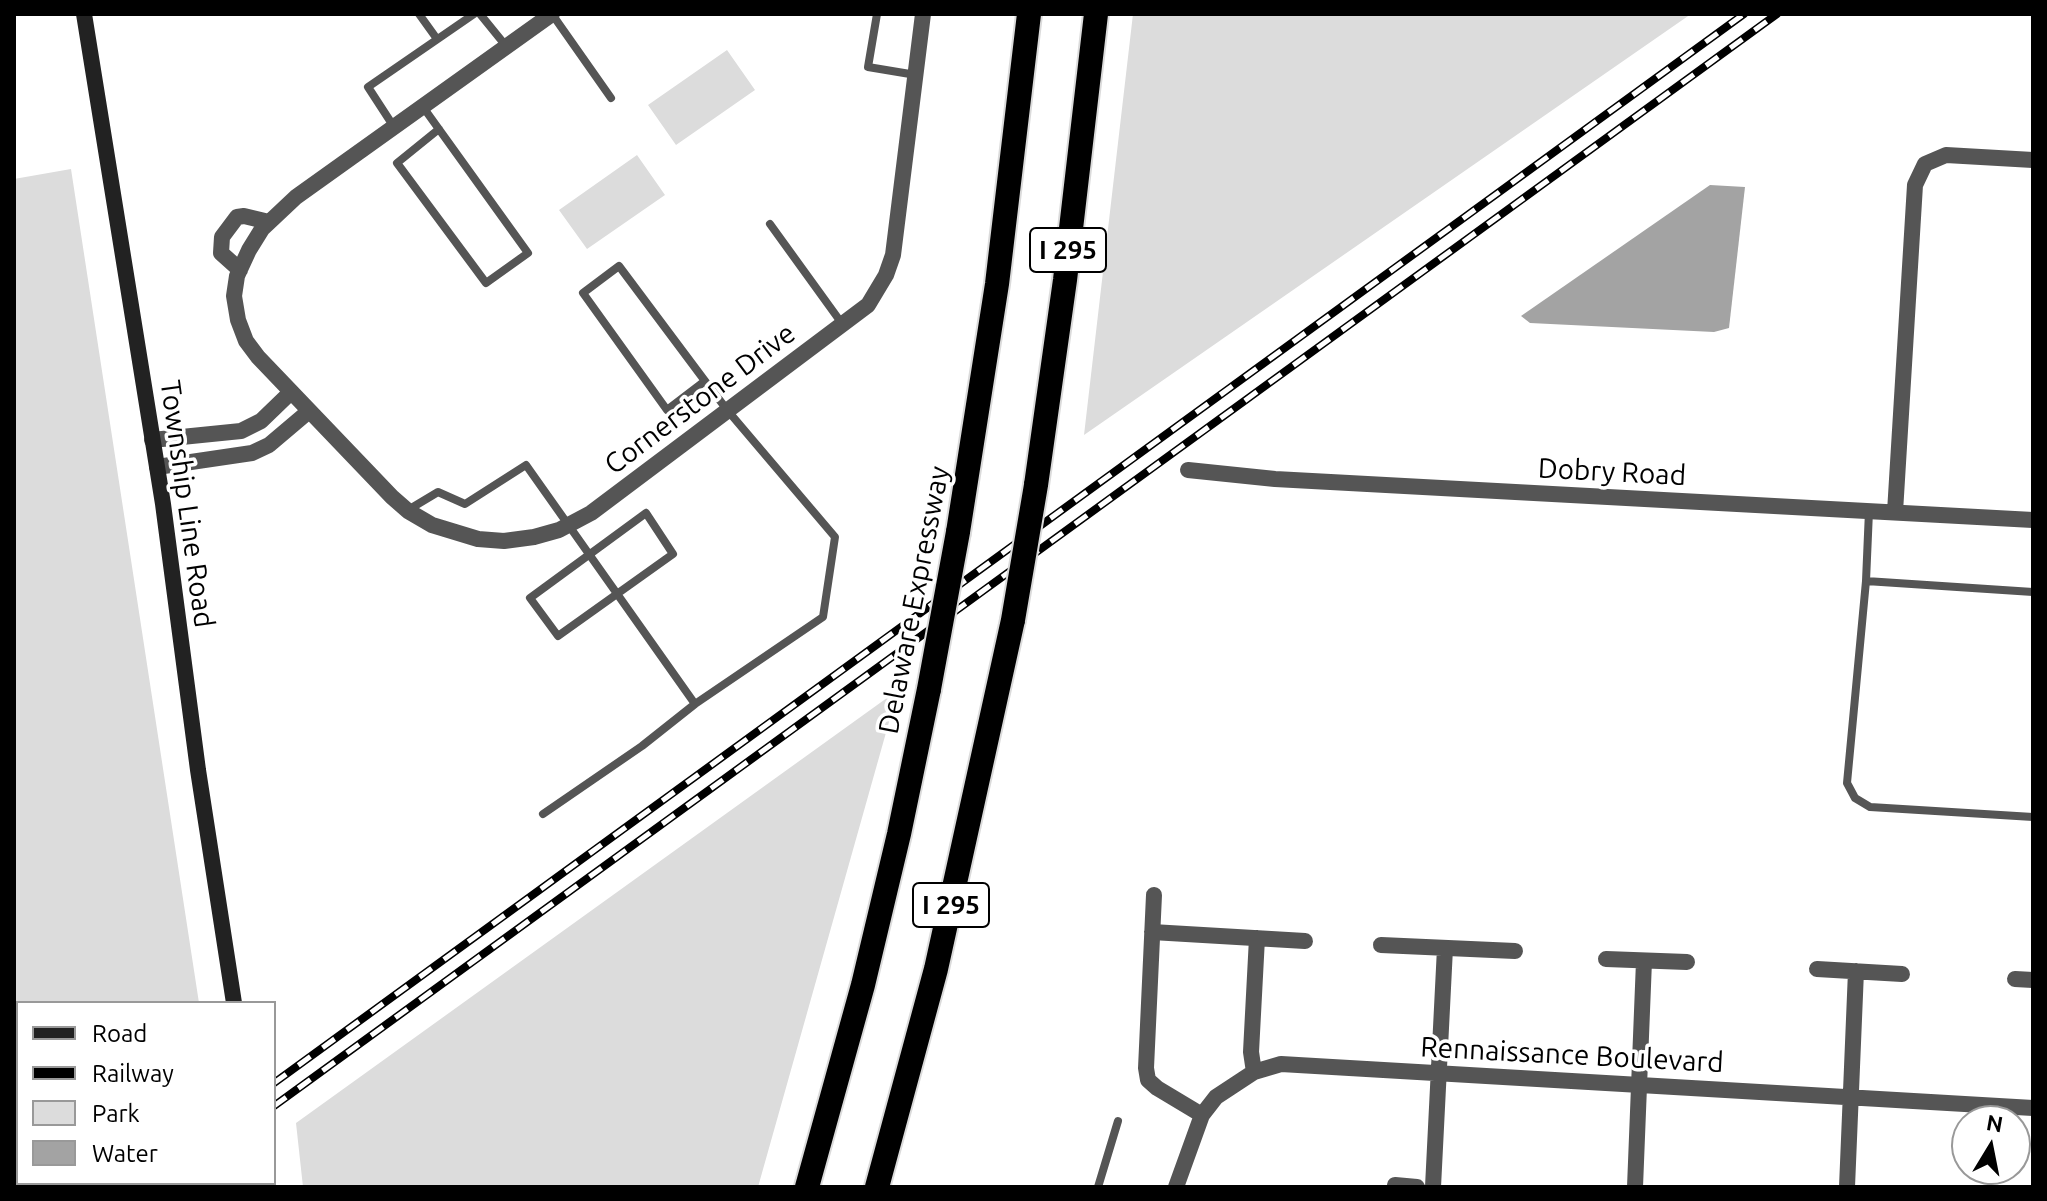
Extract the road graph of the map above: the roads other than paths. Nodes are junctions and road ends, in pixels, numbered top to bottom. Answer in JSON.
{"nodes":[{"id":1,"x":84,"y":14,"type":"edge"},
{"id":2,"x":419,"y":14,"type":"edge"},
{"id":3,"x":477,"y":14,"type":"edge"},
{"id":4,"x":552,"y":14,"type":"edge"},
{"id":5,"x":877,"y":14,"type":"edge"},
{"id":6,"x":923,"y":14,"type":"edge"},
{"id":7,"x":1029,"y":14,"type":"edge"},
{"id":8,"x":1096,"y":14,"type":"edge"},
{"id":9,"x":437,"y":39,"type":"junction"},
{"id":10,"x":506,"y":46,"type":"junction"},
{"id":11,"x":916,"y":75,"type":"junction"},
{"id":12,"x":611,"y":98,"type":"dead end"},
{"id":13,"x":423,"y":106,"type":"junction"},
{"id":14,"x":394,"y":127,"type":"junction"},
{"id":15,"x":439,"y":129,"type":"junction"},
{"id":16,"x":2033,"y":160,"type":"edge"},
{"id":17,"x":269,"y":222,"type":"junction"},
{"id":18,"x":770,"y":224,"type":"dead end"},
{"id":19,"x":240,"y":270,"type":"junction"},
{"id":20,"x":843,"y":326,"type":"junction"},
{"id":21,"x":705,"y":381,"type":"junction"},
{"id":22,"x":290,"y":393,"type":"junction"},
{"id":23,"x":728,"y":411,"type":"junction"},
{"id":24,"x":308,"y":412,"type":"junction"},
{"id":25,"x":152,"y":440,"type":"junction"},
{"id":26,"x":157,"y":467,"type":"junction"},
{"id":27,"x":1188,"y":470,"type":"dead end"},
{"id":28,"x":408,"y":511,"type":"junction"},
{"id":29,"x":1869,"y":511,"type":"junction"},
{"id":30,"x":1895,"y":512,"type":"junction"},
{"id":31,"x":2033,"y":520,"type":"edge"},
{"id":32,"x":569,"y":524,"type":"junction"},
{"id":33,"x":589,"y":552,"type":"junction"},
{"id":34,"x":1866,"y":581,"type":"junction"},
{"id":35,"x":2033,"y":592,"type":"edge"},
{"id":36,"x":618,"y":593,"type":"junction"},
{"id":37,"x":695,"y":704,"type":"junction"},
{"id":38,"x":543,"y":814,"type":"dead end"},
{"id":39,"x":2033,"y":817,"type":"edge"},
{"id":40,"x":1154,"y":895,"type":"dead end"},
{"id":41,"x":1152,"y":932,"type":"junction"},
{"id":42,"x":1257,"y":938,"type":"junction"},
{"id":43,"x":1305,"y":941,"type":"dead end"},
{"id":44,"x":1381,"y":945,"type":"dead end"},
{"id":45,"x":1445,"y":948,"type":"junction"},
{"id":46,"x":1515,"y":951,"type":"dead end"},
{"id":47,"x":1606,"y":959,"type":"dead end"},
{"id":48,"x":1644,"y":961,"type":"junction"},
{"id":49,"x":1687,"y":962,"type":"dead end"},
{"id":50,"x":1817,"y":969,"type":"dead end"},
{"id":51,"x":1856,"y":971,"type":"junction"},
{"id":52,"x":1902,"y":974,"type":"dead end"},
{"id":53,"x":2015,"y":979,"type":"dead end"},
{"id":54,"x":2033,"y":980,"type":"edge"},
{"id":55,"x":234,"y":1001,"type":"edge"},
{"id":56,"x":1254,"y":1072,"type":"junction"},
{"id":57,"x":1438,"y":1074,"type":"junction"},
{"id":58,"x":1640,"y":1085,"type":"junction"},
{"id":59,"x":1851,"y":1097,"type":"junction"},
{"id":60,"x":2033,"y":1108,"type":"edge"},
{"id":61,"x":1202,"y":1115,"type":"junction"},
{"id":62,"x":1118,"y":1121,"type":"dead end"},
{"id":63,"x":1395,"y":1185,"type":"edge"},
{"id":64,"x":807,"y":1187,"type":"edge"},
{"id":65,"x":877,"y":1187,"type":"edge"},
{"id":66,"x":1098,"y":1187,"type":"edge"},
{"id":67,"x":1176,"y":1187,"type":"edge"},
{"id":68,"x":1417,"y":1187,"type":"edge"},
{"id":69,"x":1433,"y":1187,"type":"edge"},
{"id":70,"x":1635,"y":1187,"type":"edge"},
{"id":71,"x":1847,"y":1187,"type":"edge"}],
"edges":[{"from":1,"to":25,"type":"street","name":"Township Line Road"},
{"from":2,"to":9,"type":"lane"},
{"from":3,"to":9,"type":"lane"},
{"from":3,"to":10,"type":"lane"},
{"from":4,"to":10,"type":"street","name":"Cornerstone Drive"},
{"from":4,"to":12,"type":"lane"},
{"from":5,"to":11,"type":"lane"},
{"from":6,"to":11,"type":"street","name":"Cornerstone Drive"},
{"from":7,"to":64,"type":"highway","name":"Delaware Expressway","number":"I 295","bridge":true},
{"from":8,"to":65,"type":"highway","number":"I 295","bridge":true},
{"from":9,"to":14,"type":"lane"},
{"from":10,"to":13,"type":"street","name":"Cornerstone Drive"},
{"from":11,"to":20,"type":"street","name":"Cornerstone Drive"},
{"from":13,"to":14,"type":"street","name":"Cornerstone Drive"},
{"from":13,"to":15,"type":"lane"},
{"from":14,"to":17,"type":"street","name":"Cornerstone Drive"},
{"from":15,"to":15,"type":"lane"},
{"from":16,"to":30,"type":"street"},
{"from":17,"to":19,"type":"street","name":"Cornerstone Drive"},
{"from":17,"to":19,"type":"street"},
{"from":18,"to":20,"type":"lane"},
{"from":19,"to":22,"type":"street","name":"Cornerstone Drive"},
{"from":20,"to":23,"type":"street","name":"Cornerstone Drive"},
{"from":21,"to":21,"type":"lane"},
{"from":21,"to":23,"type":"lane"},
{"from":22,"to":24,"type":"street","name":"Cornerstone Drive"},
{"from":22,"to":25,"type":"street"},
{"from":23,"to":32,"type":"street","name":"Cornerstone Drive"},
{"from":23,"to":37,"type":"lane"},
{"from":24,"to":26,"type":"street"},
{"from":24,"to":28,"type":"street","name":"Cornerstone Drive"},
{"from":25,"to":26,"type":"street","name":"Township Line Road"},
{"from":26,"to":55,"type":"street","name":"Township Line Road"},
{"from":27,"to":29,"type":"street","name":"Dobry Road"},
{"from":28,"to":32,"type":"street","name":"Cornerstone Drive"},
{"from":28,"to":32,"type":"lane"},
{"from":29,"to":30,"type":"street","name":"Dobry Road"},
{"from":29,"to":34,"type":"lane"},
{"from":30,"to":31,"type":"street","name":"Dobry Road"},
{"from":32,"to":33,"type":"lane"},
{"from":33,"to":36,"type":"lane"},
{"from":33,"to":36,"type":"lane"},
{"from":33,"to":36,"type":"lane"},
{"from":34,"to":35,"type":"lane"},
{"from":34,"to":39,"type":"lane"},
{"from":36,"to":37,"type":"lane"},
{"from":37,"to":38,"type":"lane"},
{"from":40,"to":41,"type":"street"},
{"from":41,"to":42,"type":"street"},
{"from":41,"to":61,"type":"street"},
{"from":42,"to":43,"type":"street"},
{"from":42,"to":56,"type":"street"},
{"from":44,"to":45,"type":"street"},
{"from":45,"to":46,"type":"street"},
{"from":45,"to":57,"type":"street"},
{"from":47,"to":48,"type":"street"},
{"from":48,"to":49,"type":"street"},
{"from":48,"to":58,"type":"street"},
{"from":50,"to":51,"type":"street"},
{"from":51,"to":52,"type":"street"},
{"from":51,"to":59,"type":"street"},
{"from":53,"to":54,"type":"street"},
{"from":56,"to":57,"type":"street","name":"Rennaissance Boulevard"},
{"from":56,"to":61,"type":"street","name":"Rennaissance Boulevard"},
{"from":57,"to":58,"type":"street","name":"Rennaissance Boulevard"},
{"from":57,"to":69,"type":"street"},
{"from":58,"to":59,"type":"street","name":"Rennaissance Boulevard"},
{"from":58,"to":70,"type":"street"},
{"from":59,"to":60,"type":"street","name":"Rennaissance Boulevard"},
{"from":59,"to":71,"type":"street"},
{"from":61,"to":67,"type":"street","name":"Rennaissance Boulevard"},
{"from":62,"to":66,"type":"lane"},
{"from":63,"to":68,"type":"street"}]}
